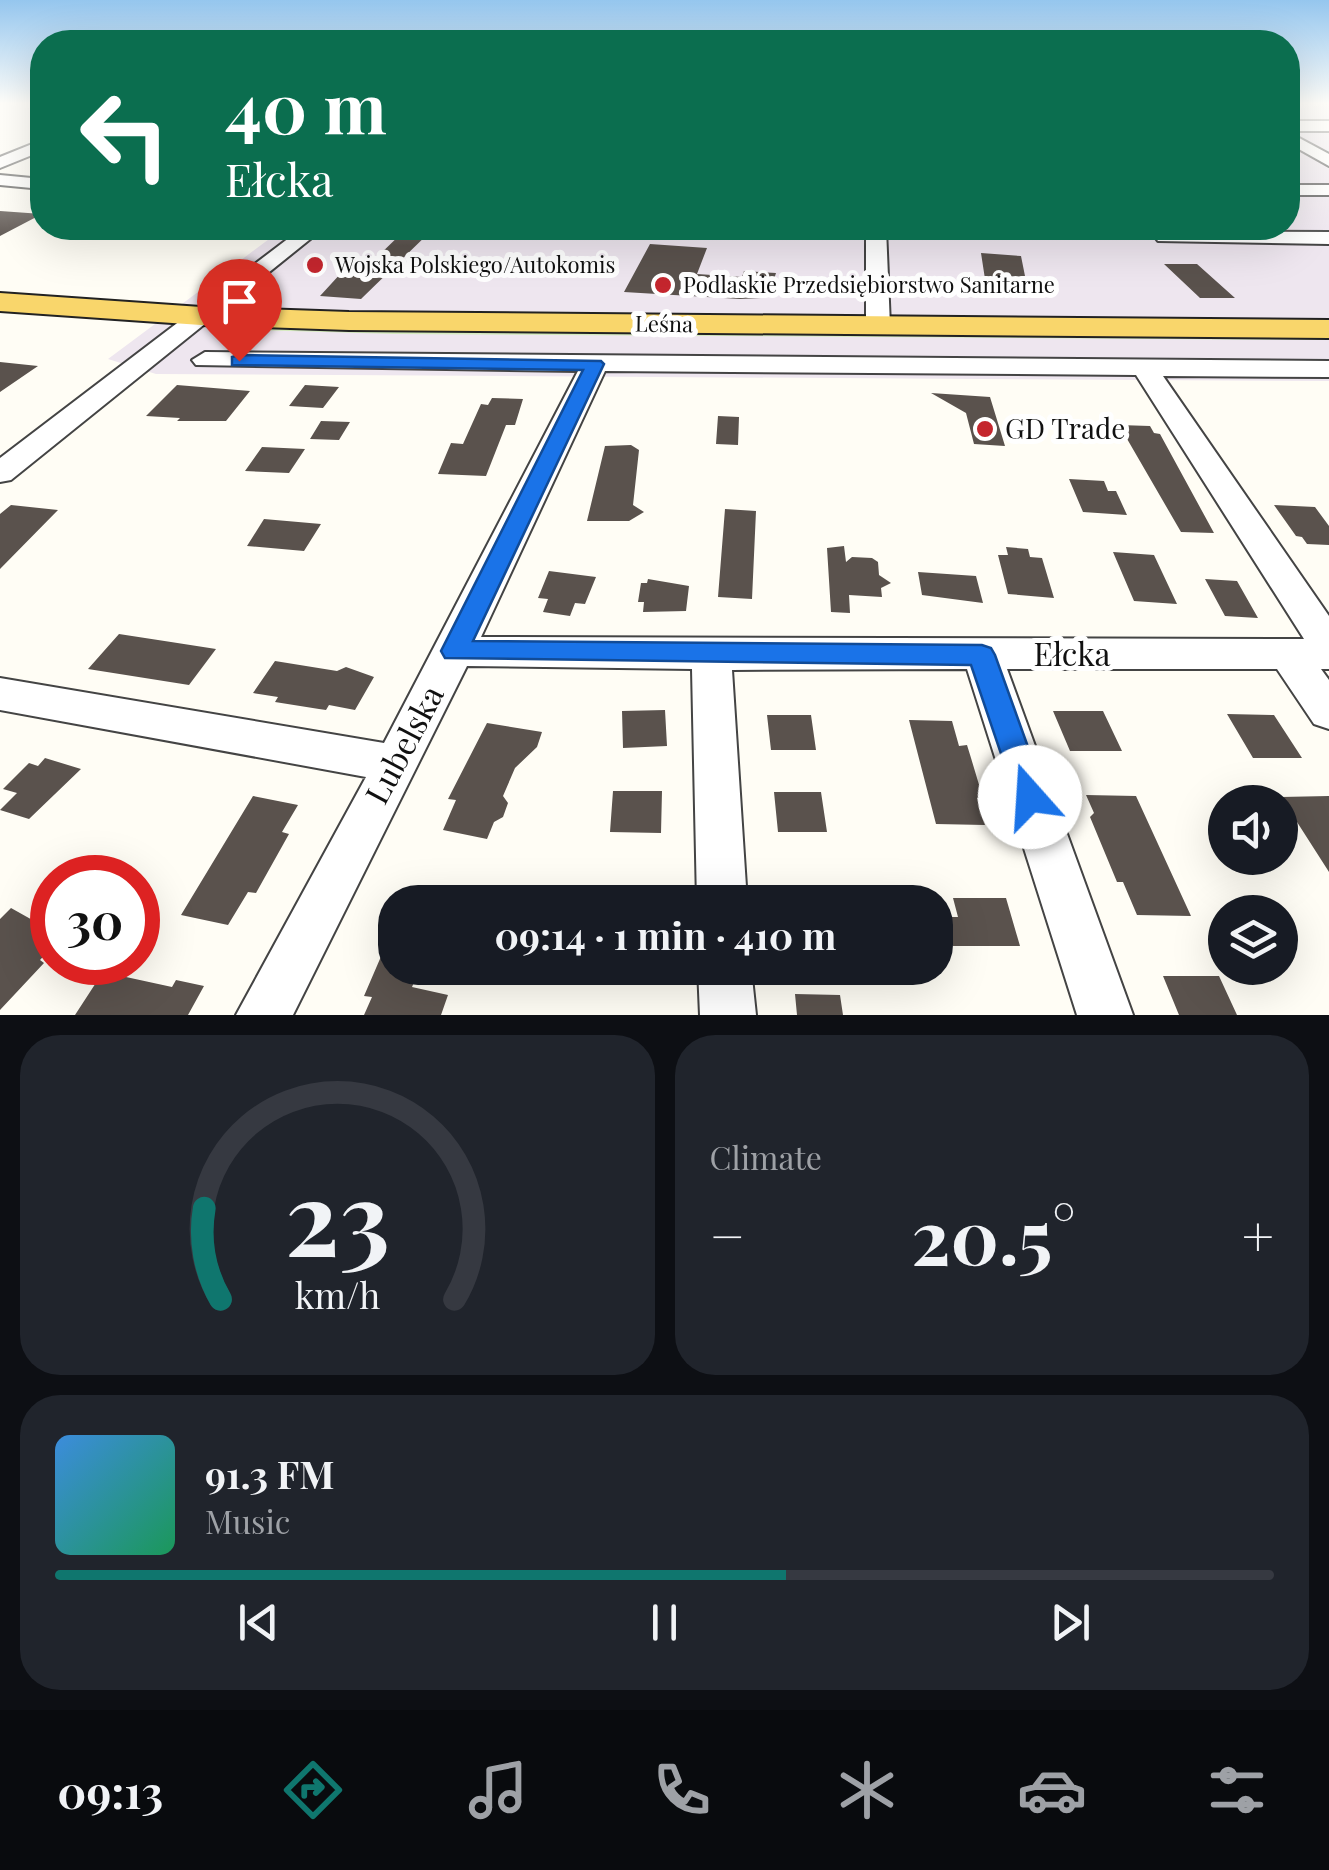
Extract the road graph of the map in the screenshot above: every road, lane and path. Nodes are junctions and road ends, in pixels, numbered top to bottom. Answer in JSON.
{"nodes":[{"id":1,"x":28,"y":151,"type":"edge"},
{"id":2,"x":0,"y":164,"type":"edge"},
{"id":3,"x":0,"y":180,"type":"edge"},
{"id":4,"x":30,"y":183,"type":"edge"},
{"id":5,"x":1300,"y":190,"type":"edge"},
{"id":6,"x":1329,"y":190,"type":"edge"},
{"id":7,"x":1300,"y":238,"type":"edge"},
{"id":8,"x":1329,"y":238,"type":"edge"},
{"id":9,"x":298,"y":240,"type":"edge"},
{"id":10,"x":876,"y":240,"type":"edge"},
{"id":11,"x":0,"y":302,"type":"edge"},
{"id":12,"x":0,"y":320,"type":"edge"},
{"id":13,"x":190,"y":324,"type":"junction"},
{"id":14,"x":878,"y":326,"type":"junction"},
{"id":15,"x":1329,"y":328,"type":"edge"},
{"id":16,"x":1329,"y":346,"type":"edge"},
{"id":17,"x":205,"y":360,"type":"dead end"},
{"id":18,"x":595,"y":364,"type":"junction"},
{"id":19,"x":1144,"y":369,"type":"junction"},
{"id":20,"x":1329,"y":370,"type":"edge"},
{"id":21,"x":0,"y":474,"type":"edge"},
{"id":22,"x":1329,"y":646,"type":"edge"},
{"id":23,"x":454,"y":651,"type":"junction"},
{"id":24,"x":982,"y":655,"type":"junction"},
{"id":25,"x":1309,"y":655,"type":"edge"},
{"id":26,"x":711,"y":656,"type":"junction"},
{"id":27,"x":0,"y":694,"type":"edge"},
{"id":28,"x":1329,"y":712,"type":"edge"},
{"id":29,"x":396,"y":764,"type":"junction"},
{"id":30,"x":721,"y":885,"type":"edge"},
{"id":31,"x":727,"y":985,"type":"edge"},
{"id":32,"x":264,"y":1015,"type":"edge"},
{"id":33,"x":728,"y":1015,"type":"edge"},
{"id":34,"x":1105,"y":1015,"type":"edge"}],
"edges":[{"from":1,"to":2,"type":"street"},
{"from":3,"to":4,"type":"street"},
{"from":5,"to":6,"type":"street"},
{"from":7,"to":8,"type":"street"},
{"from":9,"to":13,"type":"street"},
{"from":10,"to":14,"type":"street"},
{"from":11,"to":13,"type":"main road","name":"Leśna"},
{"from":12,"to":13,"type":"main road"},
{"from":13,"to":14,"type":"main road","name":"Leśna"},
{"from":13,"to":16,"type":"main road","name":"Leśna"},
{"from":13,"to":21,"type":"street"},
{"from":14,"to":15,"type":"main road","name":"Leśna"},
{"from":17,"to":18,"type":"street","name":"Leśna"},
{"from":18,"to":19,"type":"street","name":"Leśna"},
{"from":18,"to":23,"type":"street","name":"Lubelska"},
{"from":19,"to":20,"type":"street","name":"Leśna"},
{"from":19,"to":22,"type":"street"},
{"from":23,"to":26,"type":"street","name":"Ełcka"},
{"from":23,"to":29,"type":"street","name":"Lubelska"},
{"from":24,"to":25,"type":"street","name":"Ełcka"},
{"from":24,"to":26,"type":"street","name":"Ełcka"},
{"from":24,"to":34,"type":"street"},
{"from":25,"to":28,"type":"street"},
{"from":26,"to":30,"type":"street"},
{"from":27,"to":29,"type":"street"},
{"from":29,"to":32,"type":"street","name":"Lubelska"},
{"from":31,"to":33,"type":"street"}]}
